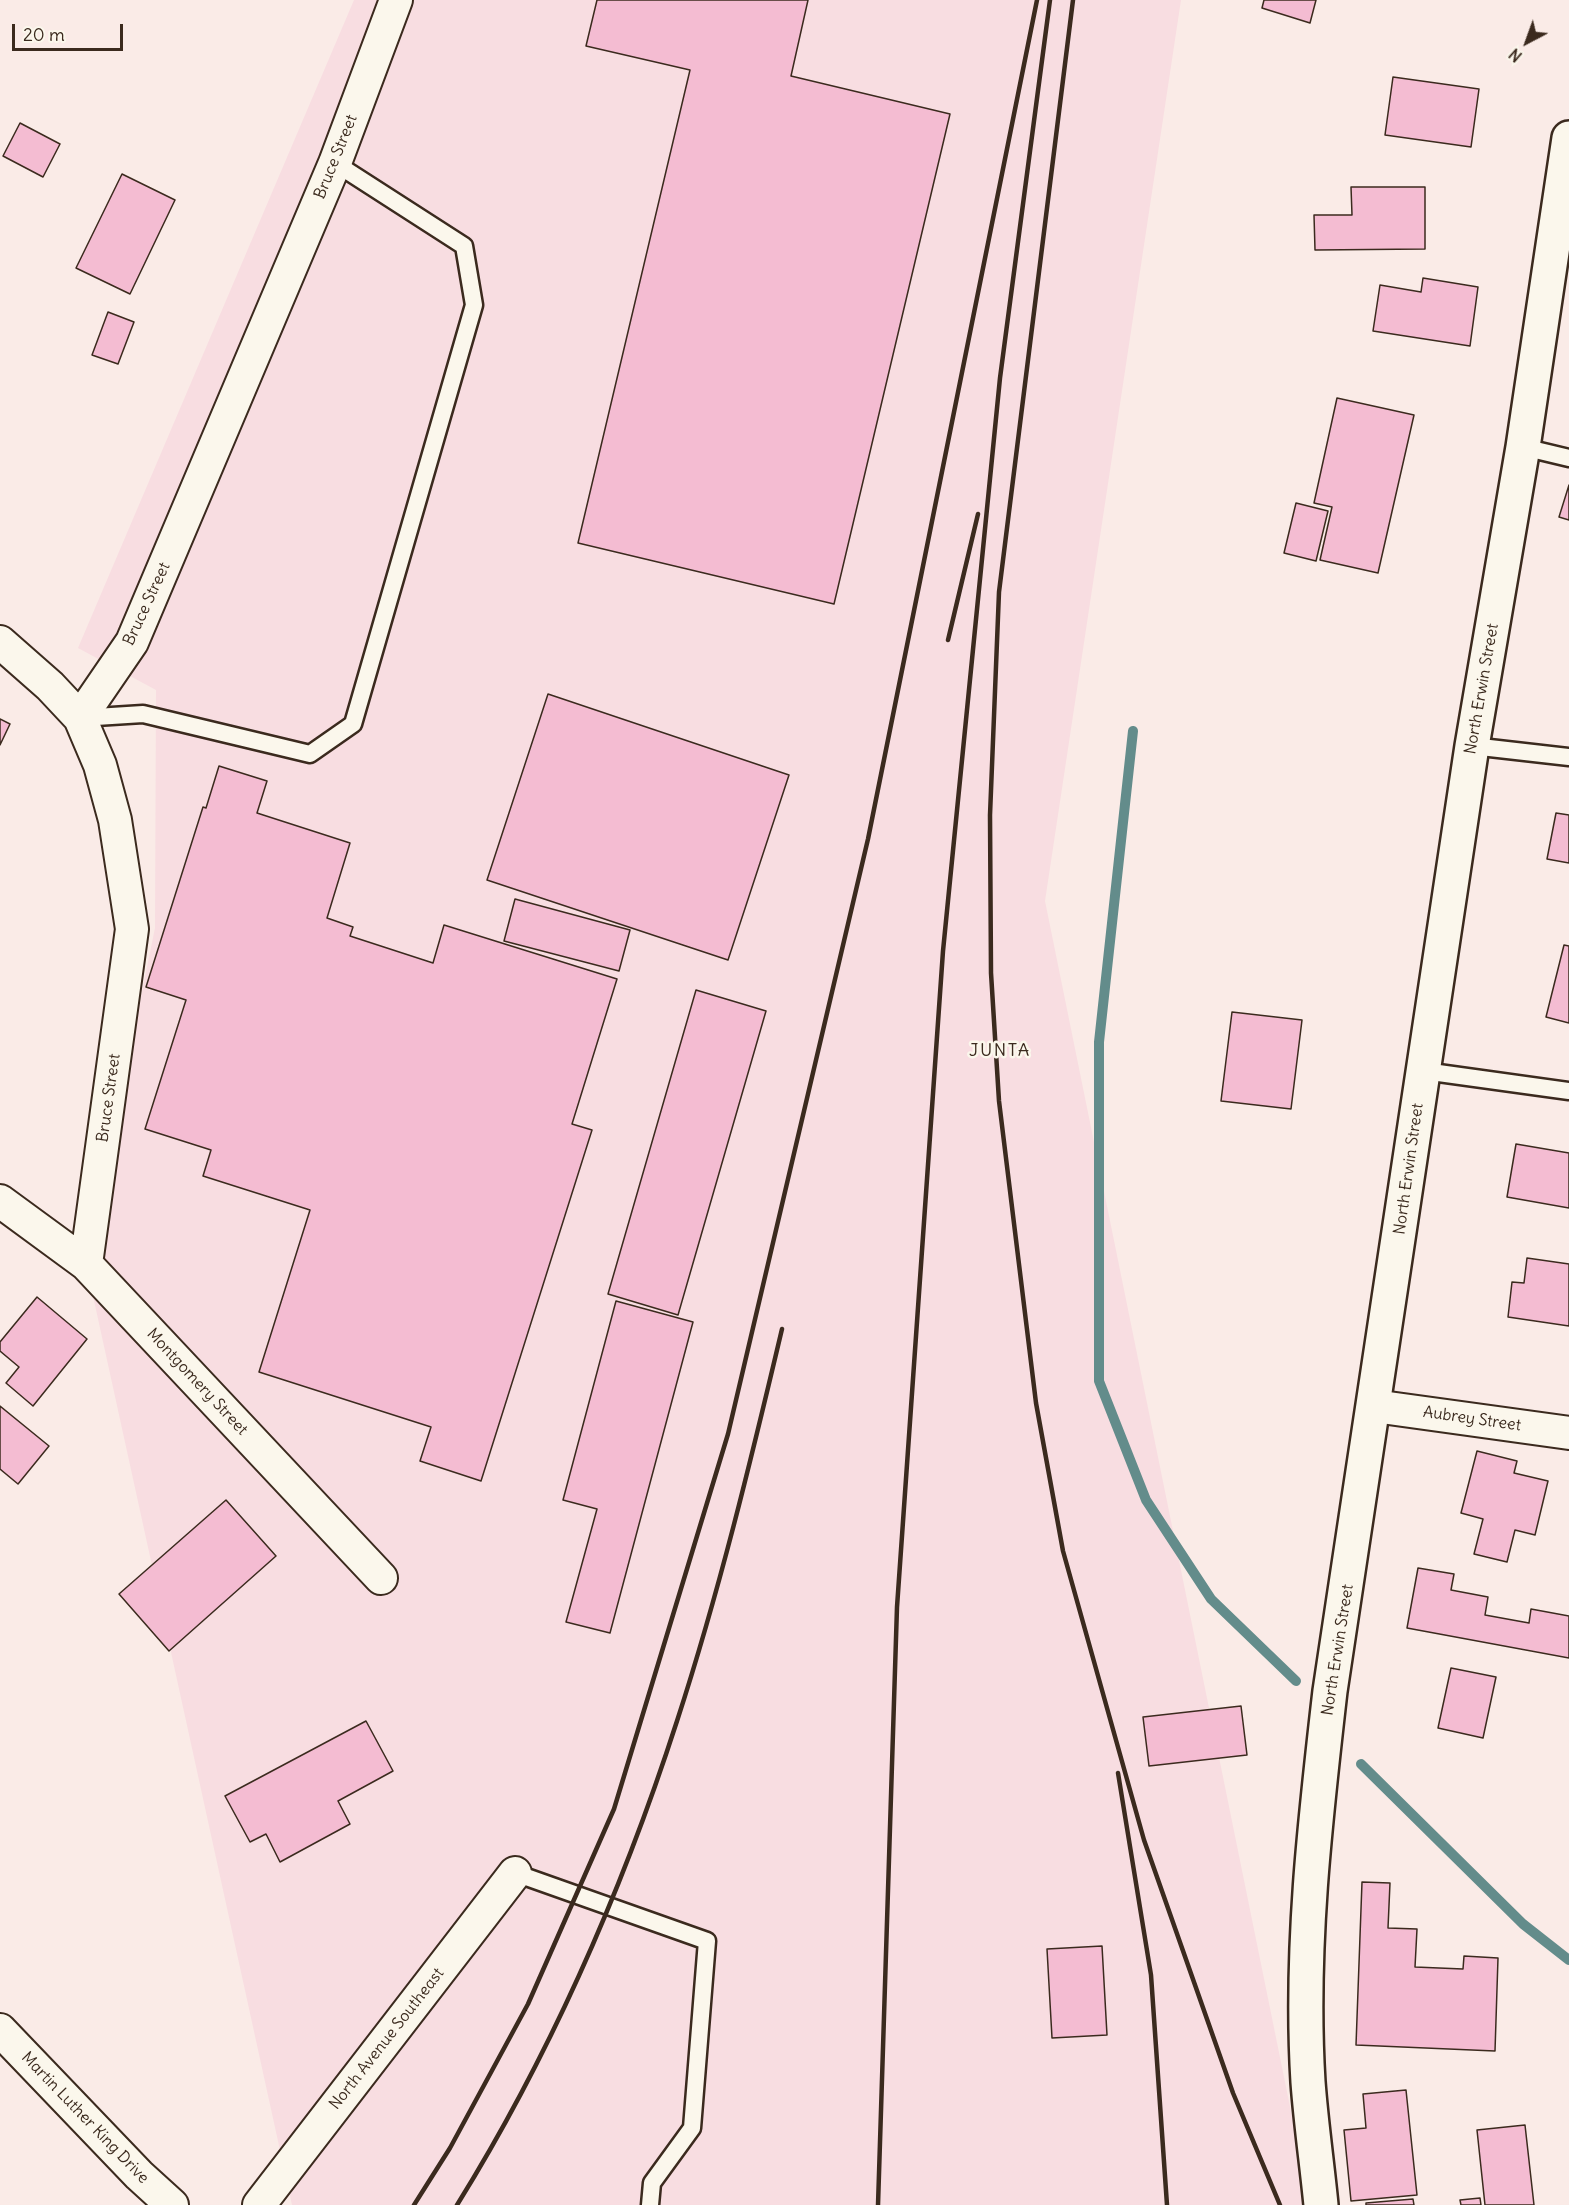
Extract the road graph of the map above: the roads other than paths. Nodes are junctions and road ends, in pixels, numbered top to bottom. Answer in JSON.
{"nodes":[{"id":1,"x":396,"y":0,"type":"edge"},
{"id":2,"x":1569,"y":138,"type":"edge"},
{"id":3,"x":335,"y":163,"type":"junction"},
{"id":4,"x":1523,"y":447,"type":"junction"},
{"id":5,"x":1569,"y":458,"type":"edge"},
{"id":6,"x":0,"y":642,"type":"edge"},
{"id":7,"x":80,"y":718,"type":"junction"},
{"id":8,"x":1472,"y":746,"type":"junction"},
{"id":9,"x":1569,"y":757,"type":"edge"},
{"id":10,"x":1424,"y":1071,"type":"junction"},
{"id":11,"x":1569,"y":1091,"type":"edge"},
{"id":12,"x":0,"y":1201,"type":"edge"},
{"id":13,"x":86,"y":1264,"type":"junction"},
{"id":14,"x":1374,"y":1406,"type":"junction"},
{"id":15,"x":1569,"y":1433,"type":"edge"},
{"id":16,"x":381,"y":1578,"type":"dead end"},
{"id":17,"x":515,"y":1873,"type":"joint"},
{"id":18,"x":0,"y":2030,"type":"edge"},
{"id":19,"x":172,"y":2205,"type":"edge"},
{"id":20,"x":260,"y":2205,"type":"edge"},
{"id":21,"x":650,"y":2205,"type":"edge"},
{"id":22,"x":1321,"y":2205,"type":"edge"}],
"edges":[{"from":1,"to":3,"type":"street","name":"Bruce Street"},
{"from":2,"to":4,"type":"street","name":"North Erwin Street"},
{"from":3,"to":7,"type":"street","name":"Bruce Street"},
{"from":3,"to":7,"type":"lane"},
{"from":4,"to":5,"type":"lane"},
{"from":4,"to":8,"type":"street","name":"North Erwin Street"},
{"from":6,"to":7,"type":"street"},
{"from":7,"to":13,"type":"street","name":"Bruce Street"},
{"from":8,"to":9,"type":"lane"},
{"from":8,"to":10,"type":"street","name":"North Erwin Street"},
{"from":10,"to":11,"type":"lane"},
{"from":10,"to":14,"type":"street","name":"North Erwin Street"},
{"from":12,"to":13,"type":"street","name":"Montgomery Street"},
{"from":13,"to":16,"type":"street","name":"Montgomery Street"},
{"from":14,"to":15,"type":"street","name":"Aubrey Street"},
{"from":14,"to":22,"type":"street","name":"North Erwin Street"},
{"from":17,"to":20,"type":"street","name":"North Avenue Southeast"},
{"from":17,"to":21,"type":"lane"},
{"from":18,"to":19,"type":"street","name":"Martin Luther King Drive"}]}
